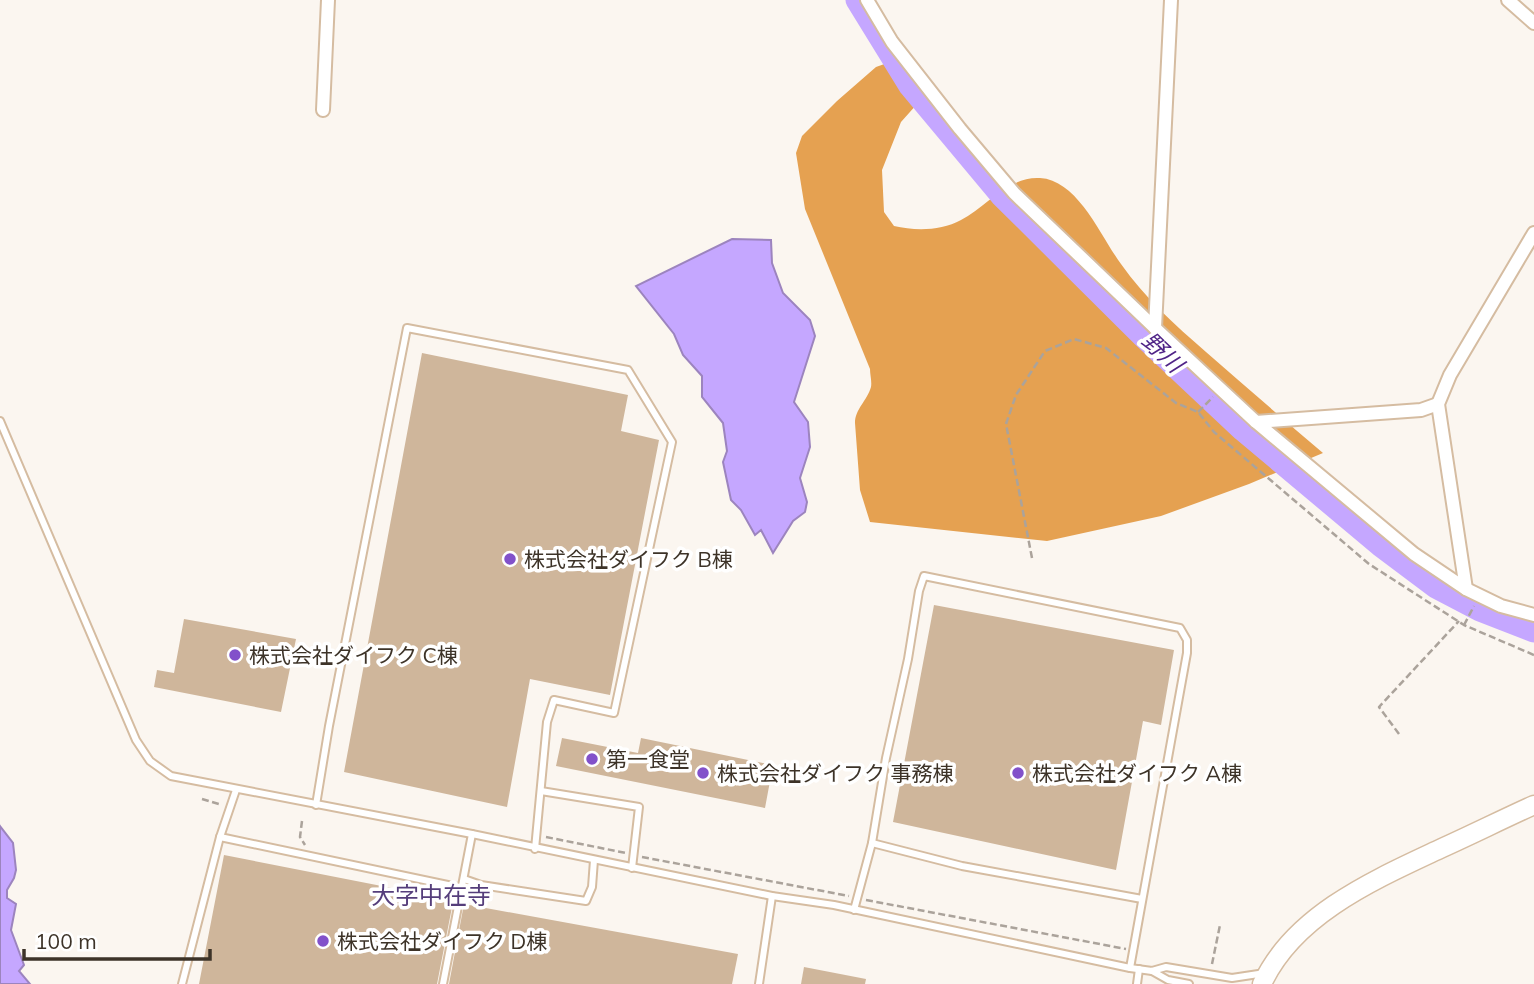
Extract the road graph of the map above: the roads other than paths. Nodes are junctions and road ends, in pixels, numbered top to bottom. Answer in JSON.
{"nodes":[{"id":1,"x":328,"y":0,"type":"edge"},
{"id":2,"x":867,"y":0,"type":"edge"},
{"id":3,"x":1171,"y":0,"type":"edge"},
{"id":4,"x":1508,"y":0,"type":"edge"},
{"id":5,"x":1534,"y":23,"type":"edge"},
{"id":6,"x":323,"y":110,"type":"dead end"},
{"id":7,"x":1534,"y":233,"type":"edge"},
{"id":8,"x":1155,"y":328,"type":"junction"},
{"id":9,"x":1438,"y":404,"type":"junction"},
{"id":10,"x":0,"y":421,"type":"edge"},
{"id":11,"x":1256,"y":422,"type":"junction"},
{"id":12,"x":10,"y":442,"type":"junction"},
{"id":13,"x":0,"y":445,"type":"edge"},
{"id":14,"x":1466,"y":589,"type":"junction"},
{"id":15,"x":1534,"y":615,"type":"edge"},
{"id":16,"x":236,"y":790,"type":"junction"},
{"id":17,"x":541,"y":791,"type":"junction"},
{"id":18,"x":316,"y":805,"type":"junction"},
{"id":19,"x":1534,"y":805,"type":"edge"},
{"id":20,"x":472,"y":834,"type":"junction"},
{"id":21,"x":219,"y":837,"type":"junction"},
{"id":22,"x":872,"y":843,"type":"junction"},
{"id":23,"x":535,"y":849,"type":"junction"},
{"id":24,"x":594,"y":860,"type":"junction"},
{"id":25,"x":632,"y":868,"type":"junction"},
{"id":26,"x":464,"y":879,"type":"junction"},
{"id":27,"x":462,"y":888,"type":"junction"},
{"id":28,"x":772,"y":896,"type":"junction"},
{"id":29,"x":1142,"y":899,"type":"junction"},
{"id":30,"x":854,"y":910,"type":"junction"},
{"id":31,"x":1130,"y":968,"type":"junction"},
{"id":32,"x":1139,"y":969,"type":"junction"},
{"id":33,"x":1152,"y":971,"type":"junction"},
{"id":34,"x":1264,"y":978,"type":"edge"},
{"id":35,"x":182,"y":984,"type":"edge"},
{"id":36,"x":443,"y":984,"type":"edge"},
{"id":37,"x":759,"y":984,"type":"edge"},
{"id":38,"x":1137,"y":984,"type":"edge"},
{"id":39,"x":1189,"y":984,"type":"edge"}],
"edges":[{"from":1,"to":6,"type":"street"},
{"from":2,"to":8,"type":"street"},
{"from":3,"to":8,"type":"street"},
{"from":4,"to":5,"type":"street"},
{"from":7,"to":9,"type":"street"},
{"from":8,"to":11,"type":"street"},
{"from":9,"to":11,"type":"street"},
{"from":9,"to":14,"type":"street"},
{"from":10,"to":12,"type":"lane"},
{"from":11,"to":14,"type":"street"},
{"from":12,"to":13,"type":"lane"},
{"from":12,"to":16,"type":"lane"},
{"from":14,"to":15,"type":"street"},
{"from":16,"to":18,"type":"lane"},
{"from":16,"to":21,"type":"lane"},
{"from":17,"to":18,"type":"lane"},
{"from":17,"to":23,"type":"lane"},
{"from":17,"to":25,"type":"lane"},
{"from":18,"to":20,"type":"lane"},
{"from":19,"to":34,"type":"street"},
{"from":20,"to":23,"type":"lane"},
{"from":20,"to":26,"type":"lane"},
{"from":21,"to":27,"type":"lane"},
{"from":21,"to":35,"type":"lane"},
{"from":22,"to":29,"type":"lane"},
{"from":22,"to":29,"type":"lane"},
{"from":22,"to":30,"type":"lane"},
{"from":23,"to":24,"type":"lane"},
{"from":24,"to":25,"type":"lane"},
{"from":24,"to":26,"type":"lane"},
{"from":25,"to":28,"type":"lane"},
{"from":26,"to":27,"type":"lane"},
{"from":27,"to":36,"type":"lane"},
{"from":28,"to":30,"type":"lane"},
{"from":28,"to":37,"type":"lane"},
{"from":29,"to":31,"type":"lane"},
{"from":30,"to":31,"type":"lane"},
{"from":31,"to":32,"type":"lane"},
{"from":32,"to":33,"type":"lane"},
{"from":32,"to":38,"type":"lane"},
{"from":33,"to":34,"type":"lane"},
{"from":33,"to":39,"type":"lane"}]}
